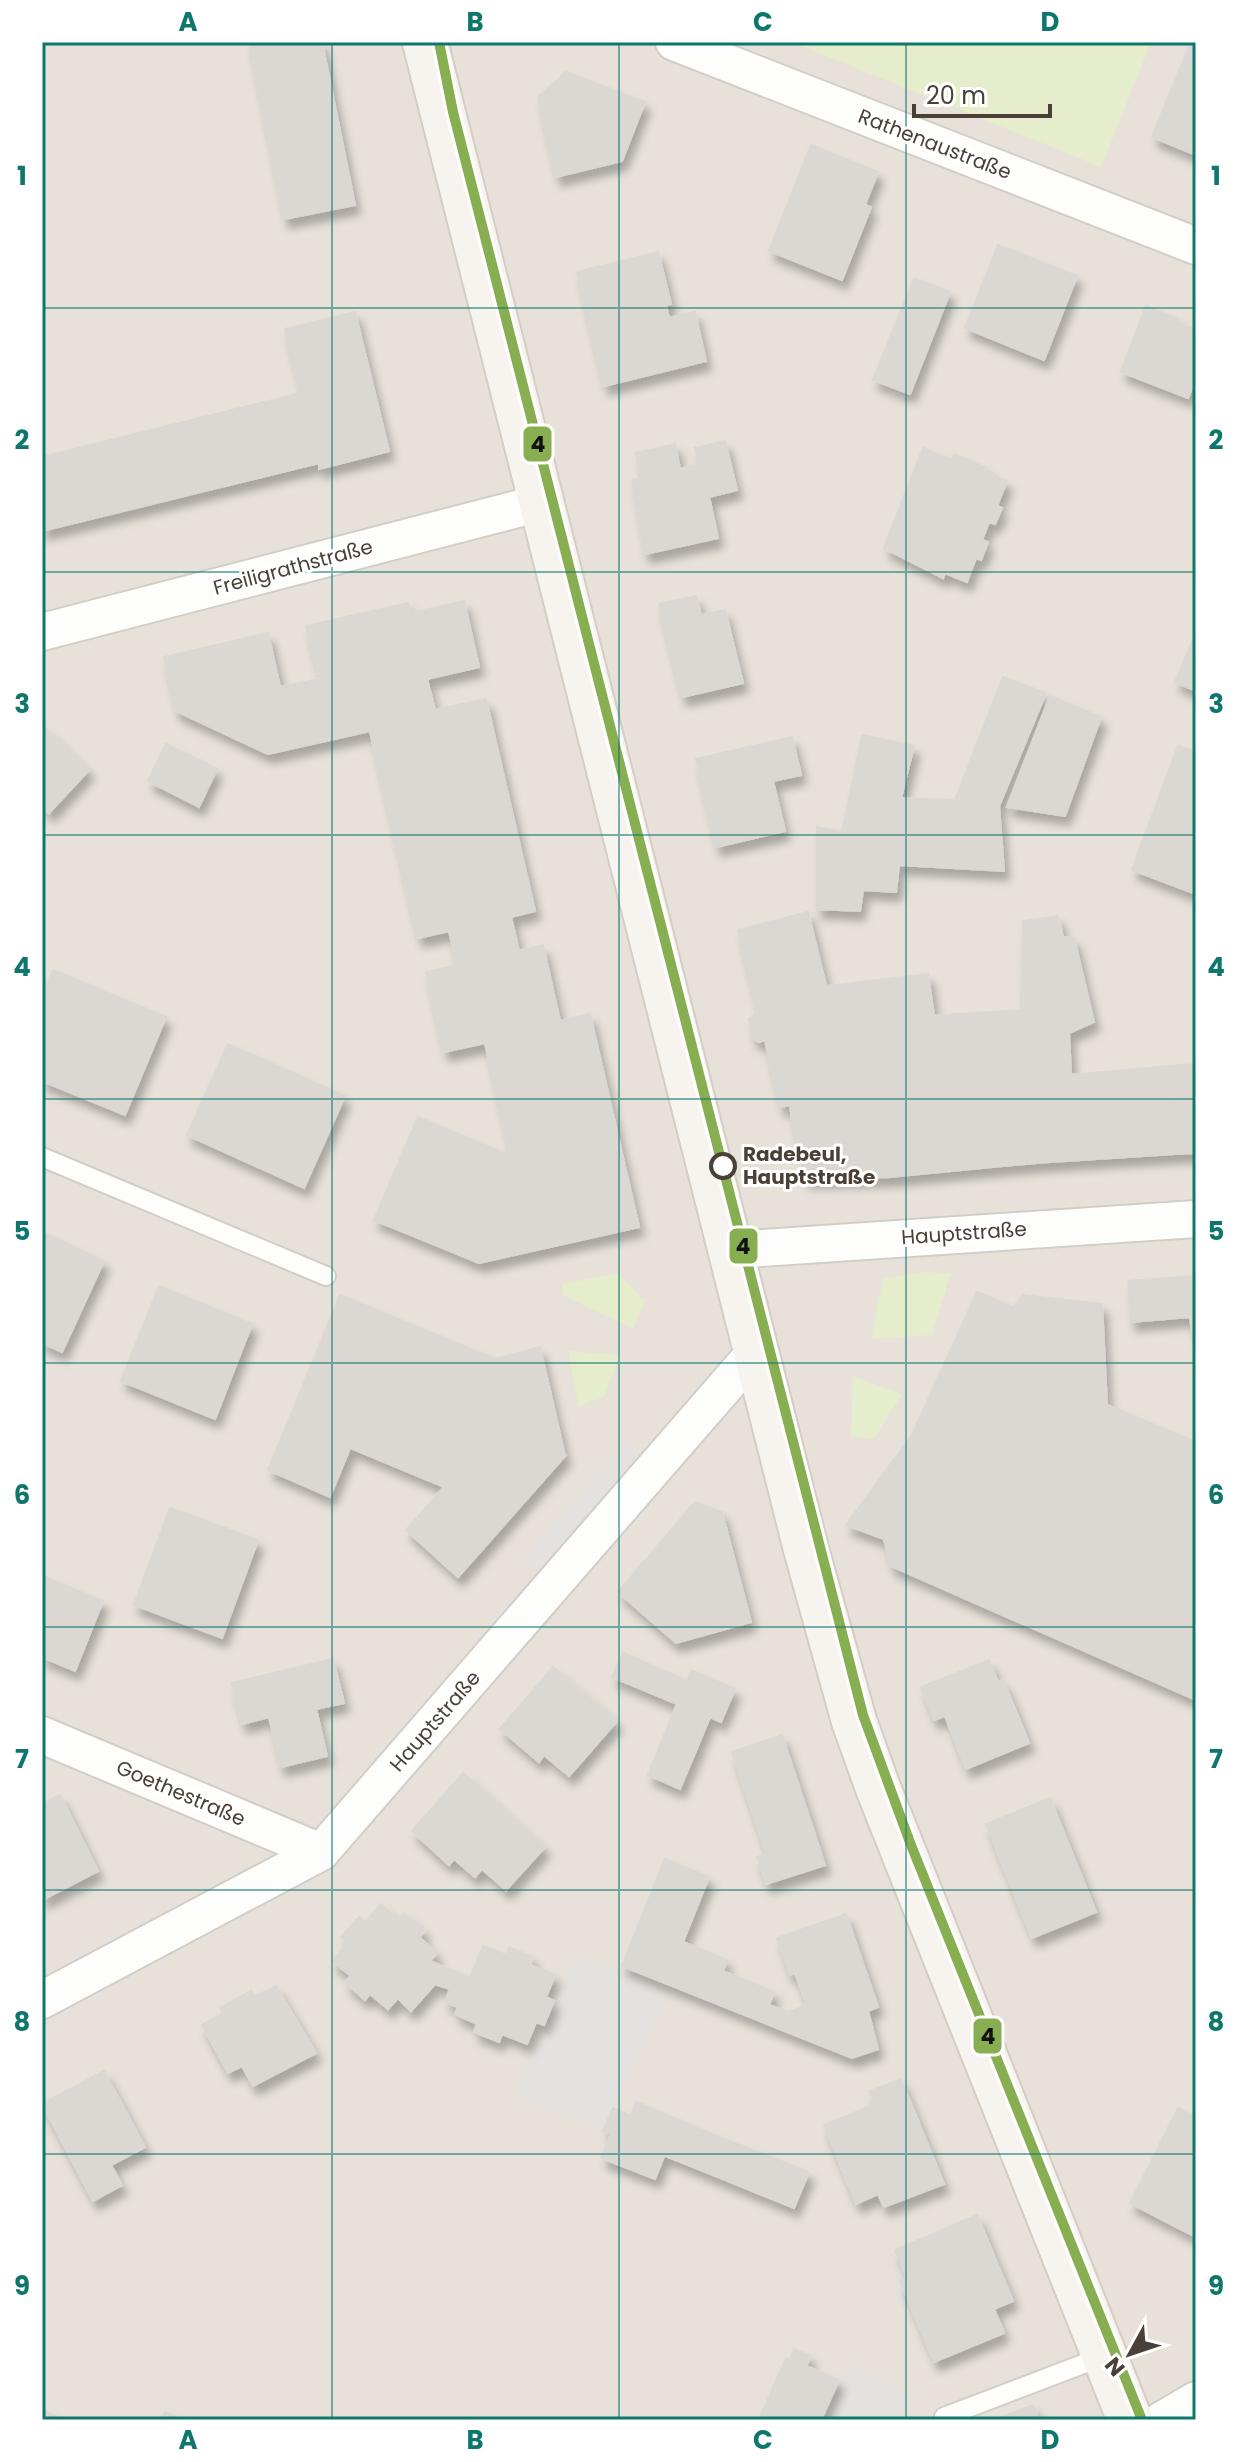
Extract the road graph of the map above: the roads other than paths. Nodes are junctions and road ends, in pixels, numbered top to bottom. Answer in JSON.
{"nodes":[{"id":1,"x":425,"y":42,"type":"edge"},
{"id":2,"x":674,"y":42,"type":"edge"},
{"id":3,"x":1196,"y":246,"type":"edge"},
{"id":4,"x":544,"y":502,"type":"junction"},
{"id":5,"x":42,"y":632,"type":"edge"},
{"id":6,"x":42,"y":1157,"type":"edge"},
{"id":7,"x":1196,"y":1219,"type":"edge"},
{"id":8,"x":732,"y":1250,"type":"junction"},
{"id":9,"x":326,"y":1276,"type":"dead end"},
{"id":10,"x":756,"y":1351,"type":"junction"},
{"id":11,"x":42,"y":1735,"type":"edge"},
{"id":12,"x":321,"y":1852,"type":"junction"},
{"id":13,"x":42,"y":2000,"type":"edge"},
{"id":14,"x":1104,"y":2356,"type":"junction"},
{"id":15,"x":1196,"y":2400,"type":"edge"},
{"id":16,"x":944,"y":2417,"type":"dead end"},
{"id":17,"x":1130,"y":2420,"type":"edge"},
{"id":18,"x":1162,"y":2420,"type":"edge"}],
"edges":[{"from":1,"to":4,"type":"main road"},
{"from":2,"to":3,"type":"street","name":"Rathenaustraße"},
{"from":4,"to":5,"type":"street","name":"Freiligrathstraße"},
{"from":4,"to":8,"type":"main road"},
{"from":6,"to":9,"type":"lane"},
{"from":7,"to":8,"type":"street","name":"Hauptstraße"},
{"from":8,"to":10,"type":"main road"},
{"from":10,"to":12,"type":"street","name":"Hauptstraße"},
{"from":10,"to":14,"type":"main road"},
{"from":11,"to":12,"type":"street","name":"Goethestraße"},
{"from":12,"to":13,"type":"street","name":"Hauptstraße"},
{"from":14,"to":16,"type":"lane"},
{"from":14,"to":17,"type":"main road"},
{"from":15,"to":18,"type":"street"}]}
